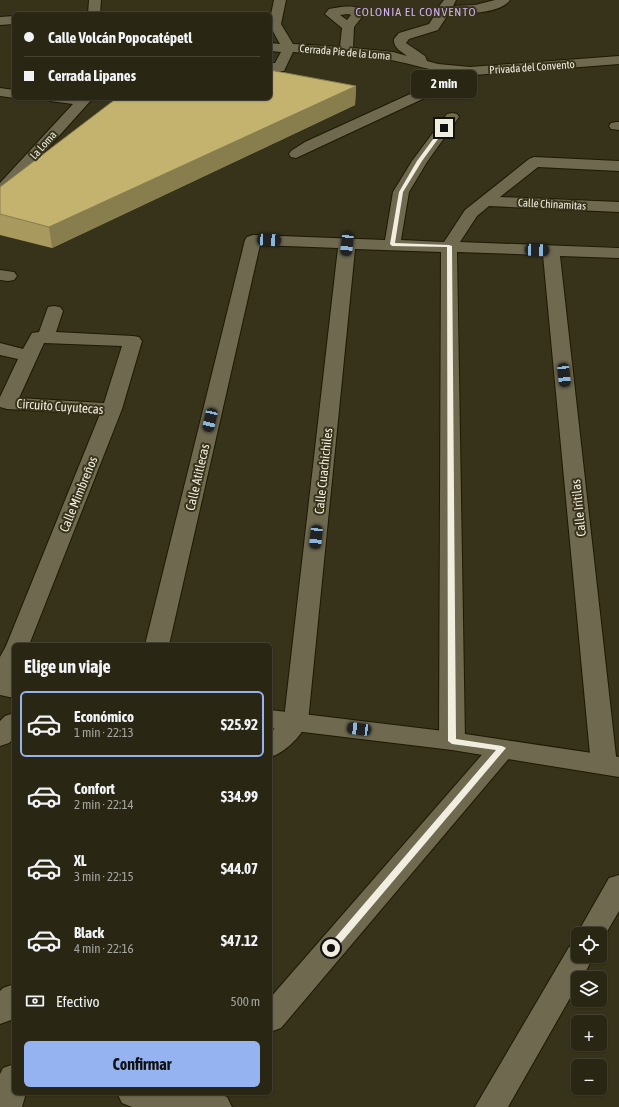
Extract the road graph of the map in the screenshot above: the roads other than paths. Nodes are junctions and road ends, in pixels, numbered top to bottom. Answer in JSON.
{"nodes":[{"id":1,"x":95,"y":0,"type":"edge"},
{"id":2,"x":280,"y":0,"type":"edge"},
{"id":3,"x":504,"y":0,"type":"edge"},
{"id":4,"x":446,"y":5,"type":"edge"},
{"id":5,"x":94,"y":12,"type":"edge"},
{"id":6,"x":12,"y":20,"type":"edge"},
{"id":7,"x":0,"y":21,"type":"edge"},
{"id":8,"x":348,"y":27,"type":"dead end"},
{"id":9,"x":272,"y":47,"type":"edge"},
{"id":10,"x":289,"y":48,"type":"junction"},
{"id":11,"x":346,"y":51,"type":"junction"},
{"id":12,"x":619,"y":60,"type":"edge"},
{"id":13,"x":422,"y":63,"type":"junction"},
{"id":14,"x":272,"y":67,"type":"edge"},
{"id":15,"x":471,"y":71,"type":"junction"},
{"id":16,"x":0,"y":92,"type":"edge"},
{"id":17,"x":12,"y":94,"type":"edge"},
{"id":18,"x":84,"y":100,"type":"edge"},
{"id":19,"x":452,"y":117,"type":"dead end"},
{"id":20,"x":296,"y":154,"type":"dead end"},
{"id":21,"x":619,"y":166,"type":"edge"},
{"id":22,"x":0,"y":173,"type":"edge"},
{"id":23,"x":16,"y":175,"type":"junction"},
{"id":24,"x":0,"y":192,"type":"edge"},
{"id":25,"x":485,"y":201,"type":"junction"},
{"id":26,"x":619,"y":207,"type":"edge"},
{"id":27,"x":347,"y":244,"type":"junction"},
{"id":28,"x":392,"y":244,"type":"junction"},
{"id":29,"x":449,"y":246,"type":"junction"},
{"id":30,"x":551,"y":250,"type":"junction"},
{"id":31,"x":619,"y":253,"type":"edge"},
{"id":32,"x":54,"y":311,"type":"dead end"},
{"id":33,"x":46,"y":337,"type":"junction"},
{"id":34,"x":0,"y":348,"type":"edge"},
{"id":35,"x":29,"y":356,"type":"junction"},
{"id":36,"x":112,"y":409,"type":"junction"},
{"id":37,"x":18,"y":643,"type":"edge"},
{"id":38,"x":158,"y":643,"type":"edge"},
{"id":39,"x":12,"y":657,"type":"edge"},
{"id":40,"x":0,"y":687,"type":"edge"},
{"id":41,"x":12,"y":689,"type":"edge"},
{"id":42,"x":272,"y":719,"type":"edge"},
{"id":43,"x":296,"y":722,"type":"junction"},
{"id":44,"x":12,"y":724,"type":"edge"},
{"id":45,"x":0,"y":737,"type":"edge"},
{"id":46,"x":452,"y":741,"type":"junction"},
{"id":47,"x":272,"y":746,"type":"edge"},
{"id":48,"x":502,"y":748,"type":"junction"},
{"id":49,"x":612,"y":766,"type":"edge"},
{"id":50,"x":619,"y":886,"type":"edge"},
{"id":51,"x":595,"y":927,"type":"edge"},
{"id":52,"x":574,"y":963,"type":"edge"},
{"id":53,"x":12,"y":999,"type":"edge"},
{"id":54,"x":0,"y":1010,"type":"edge"},
{"id":55,"x":272,"y":1017,"type":"edge"},
{"id":56,"x":0,"y":1072,"type":"edge"},
{"id":57,"x":12,"y":1075,"type":"edge"},
{"id":58,"x":12,"y":1085,"type":"edge"},
{"id":59,"x":152,"y":1095,"type":"edge"},
{"id":60,"x":207,"y":1101,"type":"edge"},
{"id":61,"x":6,"y":1107,"type":"edge"},
{"id":62,"x":491,"y":1107,"type":"edge"}],
"edges":[{"from":1,"to":5,"type":"street"},
{"from":2,"to":10,"type":"street"},
{"from":3,"to":4,"type":"street"},
{"from":4,"to":13,"type":"street"},
{"from":6,"to":7,"type":"street"},
{"from":8,"to":11,"type":"street"},
{"from":9,"to":10,"type":"street","name":"Cerrada Pie de la Loma"},
{"from":10,"to":11,"type":"street","name":"Cerrada Pie de la Loma"},
{"from":10,"to":14,"type":"street"},
{"from":11,"to":13,"type":"street","name":"Cerrada Pie de la Loma"},
{"from":12,"to":15,"type":"street","name":"Privada del Convento"},
{"from":13,"to":15,"type":"street","name":"Cerrada Pie de la Loma"},
{"from":15,"to":20,"type":"street","name":"Privada del Convento"},
{"from":16,"to":17,"type":"street"},
{"from":18,"to":23,"type":"street","name":"La Loma"},
{"from":19,"to":28,"type":"street"},
{"from":21,"to":25,"type":"street"},
{"from":22,"to":23,"type":"street"},
{"from":23,"to":24,"type":"street","name":"La Loma"},
{"from":25,"to":26,"type":"street","name":"Calle Chinamitas"},
{"from":25,"to":29,"type":"street"},
{"from":27,"to":28,"type":"street"},
{"from":27,"to":38,"type":"street","name":"Calle Atitlecas"},
{"from":27,"to":43,"type":"street","name":"Calle Cuachichiles"},
{"from":28,"to":29,"type":"street"},
{"from":29,"to":30,"type":"street"},
{"from":29,"to":46,"type":"street"},
{"from":30,"to":31,"type":"street"},
{"from":30,"to":49,"type":"street","name":"Calle Iritilas"},
{"from":32,"to":33,"type":"street"},
{"from":33,"to":35,"type":"street","name":"Circuito Cuyutecas"},
{"from":33,"to":36,"type":"street","name":"Calle Mimbreños"},
{"from":34,"to":35,"type":"street"},
{"from":35,"to":36,"type":"street","name":"Circuito Cuyutecas"},
{"from":36,"to":37,"type":"street","name":"Calle Mimbreños"},
{"from":39,"to":40,"type":"street"},
{"from":40,"to":41,"type":"street"},
{"from":42,"to":43,"type":"street"},
{"from":43,"to":46,"type":"street"},
{"from":43,"to":47,"type":"street"},
{"from":44,"to":45,"type":"street"},
{"from":46,"to":48,"type":"street"},
{"from":48,"to":49,"type":"street"},
{"from":48,"to":55,"type":"street"},
{"from":50,"to":51,"type":"street"},
{"from":52,"to":62,"type":"street"},
{"from":53,"to":54,"type":"street"},
{"from":56,"to":57,"type":"street"},
{"from":58,"to":61,"type":"street"},
{"from":59,"to":60,"type":"street"}]}
